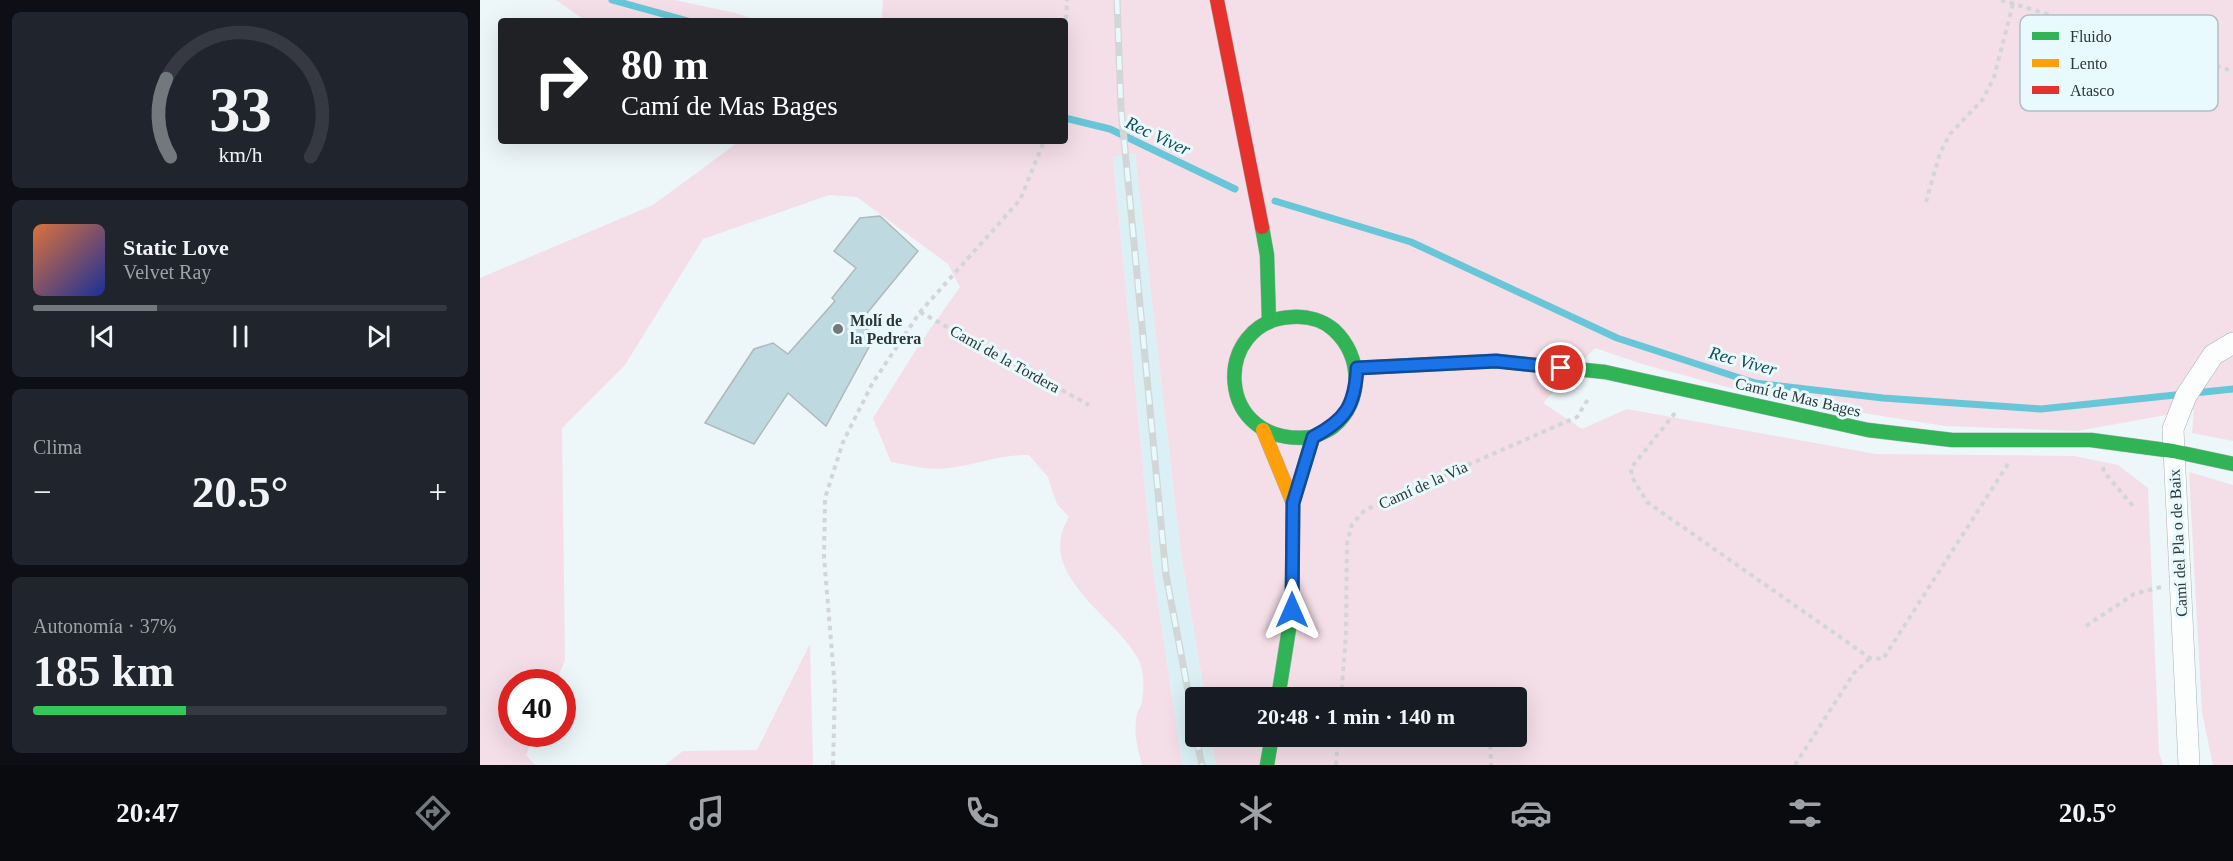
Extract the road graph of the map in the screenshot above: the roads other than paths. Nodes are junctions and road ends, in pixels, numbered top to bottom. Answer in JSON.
{"nodes":[{"id":1,"x":1217,"y":0,"type":"edge"},
{"id":2,"x":1268,"y":255,"type":"junction"},
{"id":3,"x":1279,"y":273,"type":"dead end"},
{"id":4,"x":1297,"y":299,"type":"dead end"},
{"id":5,"x":1309,"y":317,"type":"junction"},
{"id":6,"x":1269,"y":322,"type":"junction"},
{"id":7,"x":2233,"y":343,"type":"edge"},
{"id":8,"x":1357,"y":368,"type":"junction"},
{"id":9,"x":1263,"y":430,"type":"junction"},
{"id":10,"x":1313,"y":437,"type":"junction"},
{"id":11,"x":2173,"y":451,"type":"junction"},
{"id":12,"x":2233,"y":464,"type":"edge"},
{"id":13,"x":1293,"y":503,"type":"junction"},
{"id":14,"x":1280,"y":687,"type":"edge"},
{"id":15,"x":1270,"y":747,"type":"edge"},
{"id":16,"x":1267,"y":765,"type":"edge"},
{"id":17,"x":2189,"y":765,"type":"edge"}],
"edges":[{"from":1,"to":2,"type":"street"},
{"from":2,"to":3,"type":"street"},
{"from":2,"to":6,"type":"street"},
{"from":4,"to":5,"type":"street"},
{"from":5,"to":6,"type":"street"},
{"from":5,"to":8,"type":"street"},
{"from":6,"to":9,"type":"street"},
{"from":7,"to":11,"type":"street","name":"Camí del Pla o de Baix"},
{"from":8,"to":10,"type":"street"},
{"from":8,"to":11,"type":"street","name":"Camí de Mas Bages"},
{"from":9,"to":10,"type":"street"},
{"from":9,"to":13,"type":"street"},
{"from":10,"to":13,"type":"street"},
{"from":11,"to":12,"type":"street","name":"Camí de Mas Bages"},
{"from":11,"to":17,"type":"street","name":"Camí del Pla o de Baix"},
{"from":13,"to":14,"type":"street"},
{"from":15,"to":16,"type":"street"}]}
